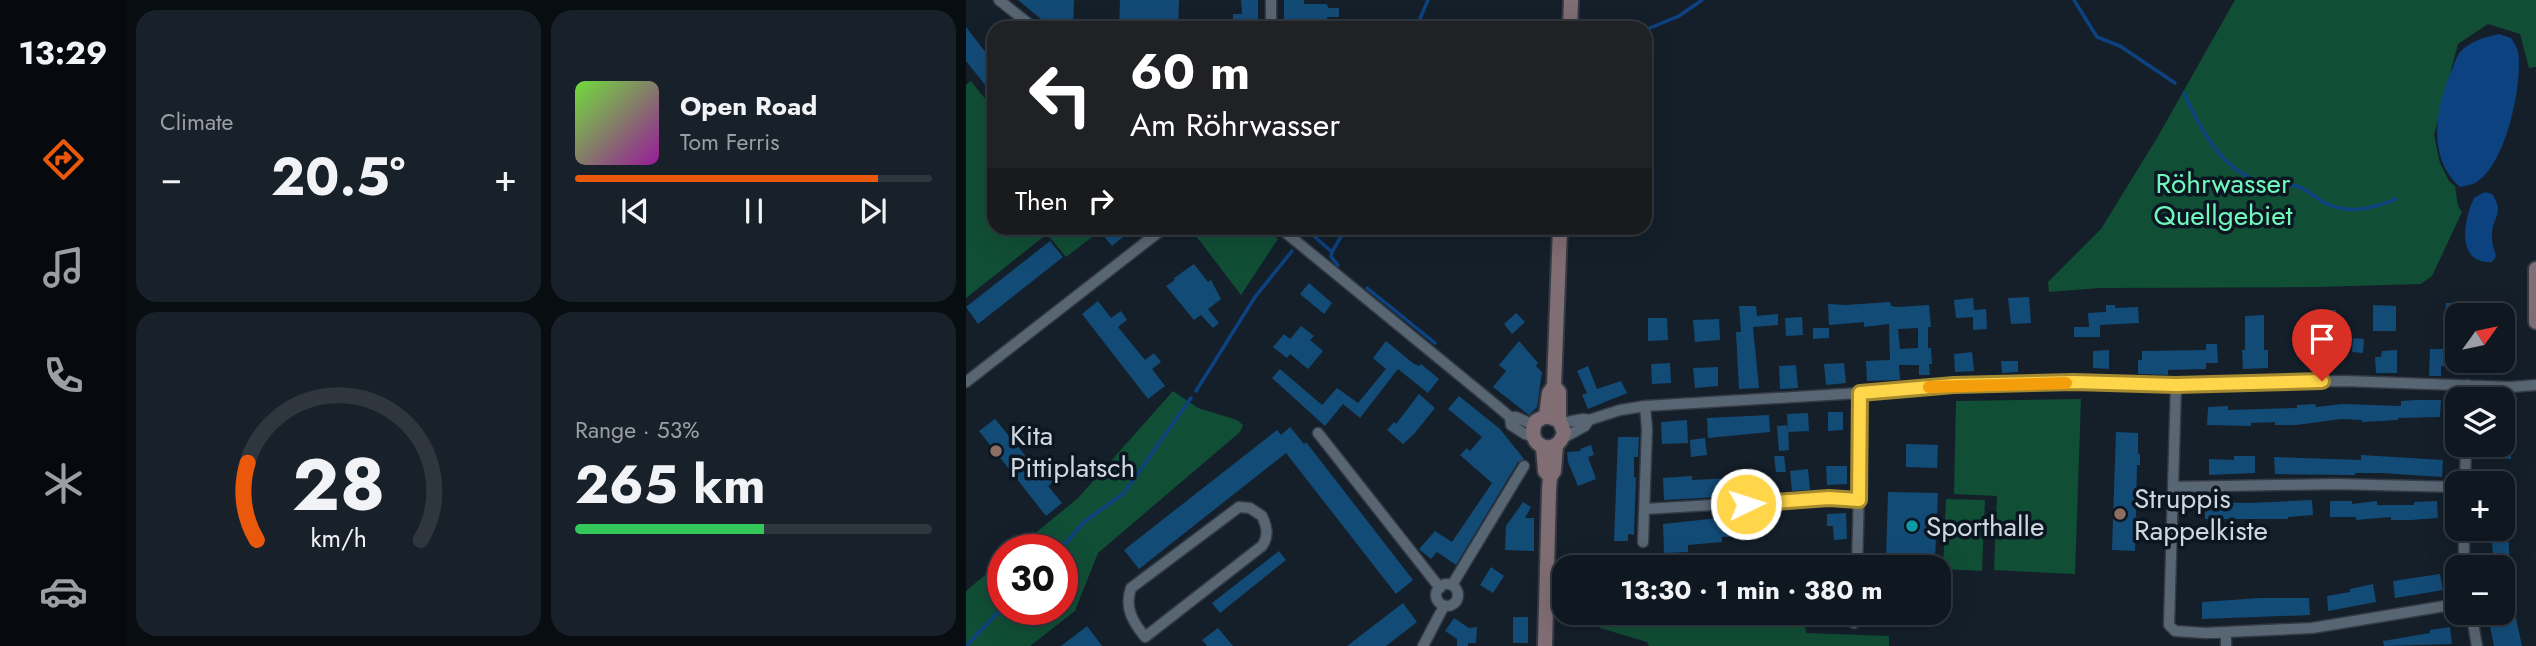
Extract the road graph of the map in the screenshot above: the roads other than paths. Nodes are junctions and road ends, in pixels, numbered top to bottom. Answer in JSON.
{"nodes":[{"id":1,"x":999,"y":0,"type":"edge"},
{"id":2,"x":1271,"y":0,"type":"edge"},
{"id":3,"x":1572,"y":0,"type":"edge"},
{"id":4,"x":1025,"y":21,"type":"edge"},
{"id":5,"x":1271,"y":21,"type":"edge"},
{"id":6,"x":1570,"y":21,"type":"edge"},
{"id":7,"x":1155,"y":235,"type":"edge"},
{"id":8,"x":1289,"y":235,"type":"edge"},
{"id":9,"x":1560,"y":235,"type":"edge"},
{"id":10,"x":2536,"y":269,"type":"edge"},
{"id":11,"x":2536,"y":322,"type":"edge"},
{"id":12,"x":966,"y":382,"type":"edge"},
{"id":13,"x":2176,"y":385,"type":"junction"},
{"id":14,"x":2468,"y":385,"type":"joint"},
{"id":15,"x":2536,"y":385,"type":"edge"},
{"id":16,"x":1860,"y":393,"type":"junction"},
{"id":17,"x":1645,"y":406,"type":"junction"},
{"id":18,"x":1589,"y":420,"type":"junction"},
{"id":19,"x":1549,"y":431,"type":"junction"},
{"id":20,"x":1318,"y":433,"type":"dead end"},
{"id":21,"x":1524,"y":466,"type":"dead end"},
{"id":22,"x":2174,"y":487,"type":"junction"},
{"id":23,"x":2445,"y":487,"type":"edge"},
{"id":24,"x":1859,"y":500,"type":"junction"},
{"id":25,"x":1645,"y":509,"type":"junction"},
{"id":26,"x":1643,"y":542,"type":"dead end"},
{"id":27,"x":1857,"y":555,"type":"edge"},
{"id":28,"x":1451,"y":585,"type":"junction"},
{"id":29,"x":1440,"y":587,"type":"junction"},
{"id":30,"x":1444,"y":606,"type":"junction"},
{"id":31,"x":2445,"y":606,"type":"edge"},
{"id":32,"x":2473,"y":625,"type":"edge"},
{"id":33,"x":2226,"y":632,"type":"junction"},
{"id":34,"x":1148,"y":642,"type":"edge"},
{"id":35,"x":1423,"y":646,"type":"edge"},
{"id":36,"x":1545,"y":646,"type":"edge"},
{"id":37,"x":2226,"y":646,"type":"edge"},
{"id":38,"x":2477,"y":646,"type":"edge"}],
"edges":[{"from":1,"to":4,"type":"street"},
{"from":2,"to":5,"type":"street"},
{"from":3,"to":6,"type":"main road"},
{"from":7,"to":12,"type":"street"},
{"from":8,"to":19,"type":"street"},
{"from":9,"to":19,"type":"main road"},
{"from":10,"to":11,"type":"main road"},
{"from":13,"to":14,"type":"street"},
{"from":13,"to":16,"type":"street"},
{"from":13,"to":22,"type":"street"},
{"from":14,"to":15,"type":"street"},
{"from":16,"to":17,"type":"street"},
{"from":16,"to":24,"type":"street"},
{"from":17,"to":18,"type":"street"},
{"from":17,"to":25,"type":"street"},
{"from":18,"to":19,"type":"street"},
{"from":18,"to":19,"type":"street"},
{"from":19,"to":36,"type":"main road"},
{"from":20,"to":29,"type":"street"},
{"from":21,"to":28,"type":"street"},
{"from":22,"to":23,"type":"street"},
{"from":22,"to":33,"type":"street"},
{"from":24,"to":25,"type":"street"},
{"from":24,"to":27,"type":"street"},
{"from":25,"to":26,"type":"street"},
{"from":28,"to":29,"type":"street"},
{"from":28,"to":30,"type":"street"},
{"from":29,"to":30,"type":"street"},
{"from":30,"to":35,"type":"street"},
{"from":31,"to":33,"type":"street"},
{"from":32,"to":38,"type":"street"},
{"from":33,"to":37,"type":"street"},
{"from":34,"to":34,"type":"street"}]}
